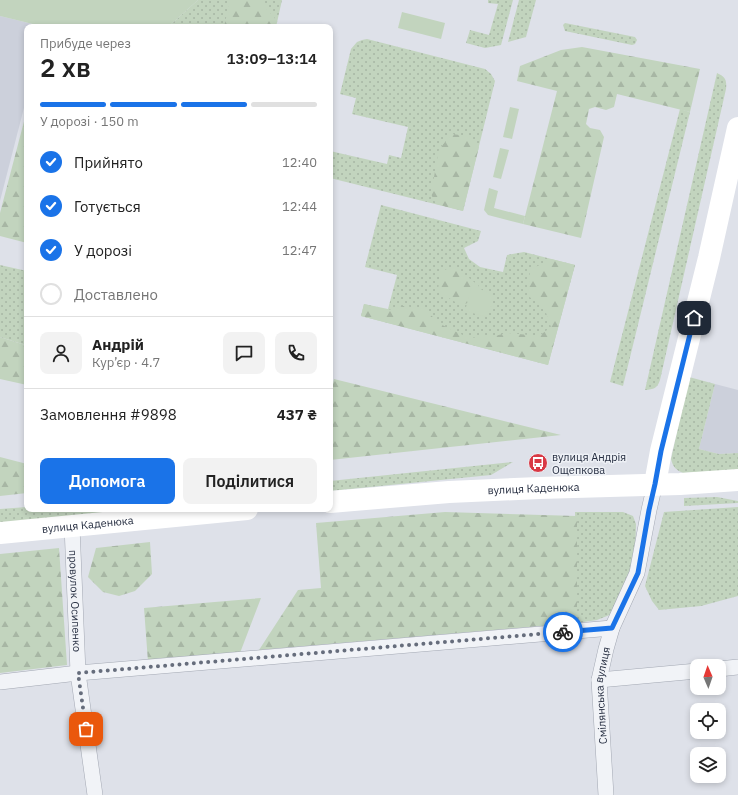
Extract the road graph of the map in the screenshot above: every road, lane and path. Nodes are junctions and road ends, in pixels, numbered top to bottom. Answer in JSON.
{"nodes":[{"id":1,"x":738,"y":128,"type":"edge"},
{"id":2,"x":738,"y":480,"type":"edge"},
{"id":3,"x":655,"y":484,"type":"junction"},
{"id":4,"x":333,"y":502,"type":"edge"},
{"id":5,"x":216,"y":512,"type":"edge"},
{"id":6,"x":72,"y":526,"type":"junction"},
{"id":7,"x":0,"y":533,"type":"edge"},
{"id":8,"x":612,"y":628,"type":"junction"},
{"id":9,"x":738,"y":667,"type":"edge"},
{"id":10,"x":726,"y":668,"type":"edge"},
{"id":11,"x":690,"y":672,"type":"edge"},
{"id":12,"x":78,"y":673,"type":"junction"},
{"id":13,"x":599,"y":680,"type":"junction"},
{"id":14,"x":0,"y":682,"type":"edge"},
{"id":15,"x":95,"y":795,"type":"edge"},
{"id":16,"x":606,"y":795,"type":"edge"}],
"edges":[{"from":1,"to":3,"type":"street"},
{"from":2,"to":3,"type":"street","name":"вулиця Каденюка"},
{"from":3,"to":4,"type":"street","name":"вулиця Каденюка"},
{"from":3,"to":8,"type":"street","name":"Смілянська вулиця"},
{"from":5,"to":6,"type":"street","name":"вулиця Каденюка"},
{"from":6,"to":7,"type":"street","name":"вулиця Каденюка"},
{"from":6,"to":12,"type":"street","name":"провулок Осипенко"},
{"from":8,"to":12,"type":"street"},
{"from":8,"to":13,"type":"street","name":"Смілянська вулиця"},
{"from":9,"to":10,"type":"street"},
{"from":11,"to":13,"type":"street"},
{"from":12,"to":14,"type":"street"},
{"from":12,"to":15,"type":"street","name":"провулок Осипенко"},
{"from":13,"to":16,"type":"street","name":"Смілянська вулиця"}]}
